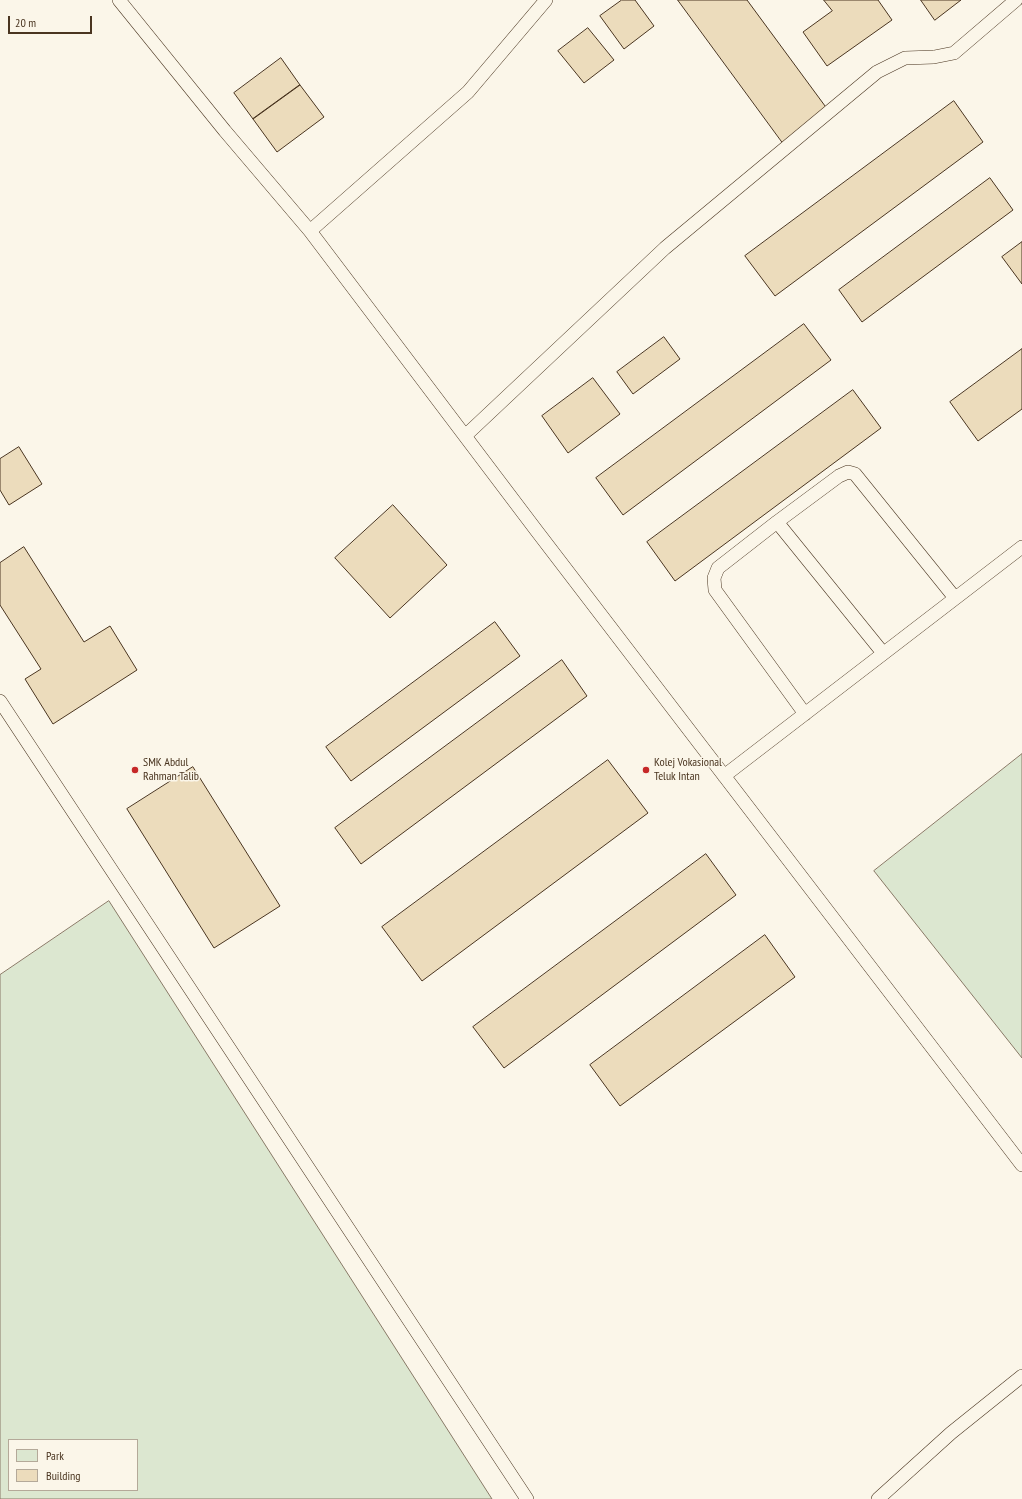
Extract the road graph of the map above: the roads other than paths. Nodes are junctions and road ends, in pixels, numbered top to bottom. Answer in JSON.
{"nodes":[{"id":1,"x":119,"y":0,"type":"edge"},
{"id":2,"x":546,"y":0,"type":"edge"},
{"id":3,"x":1016,"y":0,"type":"edge"},
{"id":4,"x":310,"y":231,"type":"junction"},
{"id":5,"x":465,"y":436,"type":"junction"},
{"id":6,"x":777,"y":522,"type":"junction"},
{"id":7,"x":1022,"y":547,"type":"edge"},
{"id":8,"x":955,"y":598,"type":"junction"},
{"id":9,"x":883,"y":653,"type":"junction"},
{"id":10,"x":0,"y":701,"type":"edge"},
{"id":11,"x":805,"y":714,"type":"junction"},
{"id":12,"x":724,"y":776,"type":"junction"},
{"id":13,"x":1022,"y":1164,"type":"edge"},
{"id":14,"x":1022,"y":1376,"type":"edge"},
{"id":15,"x":527,"y":1499,"type":"edge"},
{"id":16,"x":878,"y":1499,"type":"edge"}],
"edges":[{"from":1,"to":4,"type":"lane"},
{"from":2,"to":4,"type":"lane"},
{"from":3,"to":5,"type":"lane"},
{"from":4,"to":5,"type":"lane"},
{"from":5,"to":12,"type":"lane"},
{"from":6,"to":8,"type":"lane"},
{"from":6,"to":9,"type":"lane"},
{"from":6,"to":11,"type":"lane"},
{"from":7,"to":8,"type":"lane"},
{"from":8,"to":9,"type":"lane"},
{"from":9,"to":11,"type":"lane"},
{"from":10,"to":15,"type":"lane"},
{"from":11,"to":12,"type":"lane"},
{"from":12,"to":13,"type":"lane"},
{"from":14,"to":16,"type":"lane"}]}
